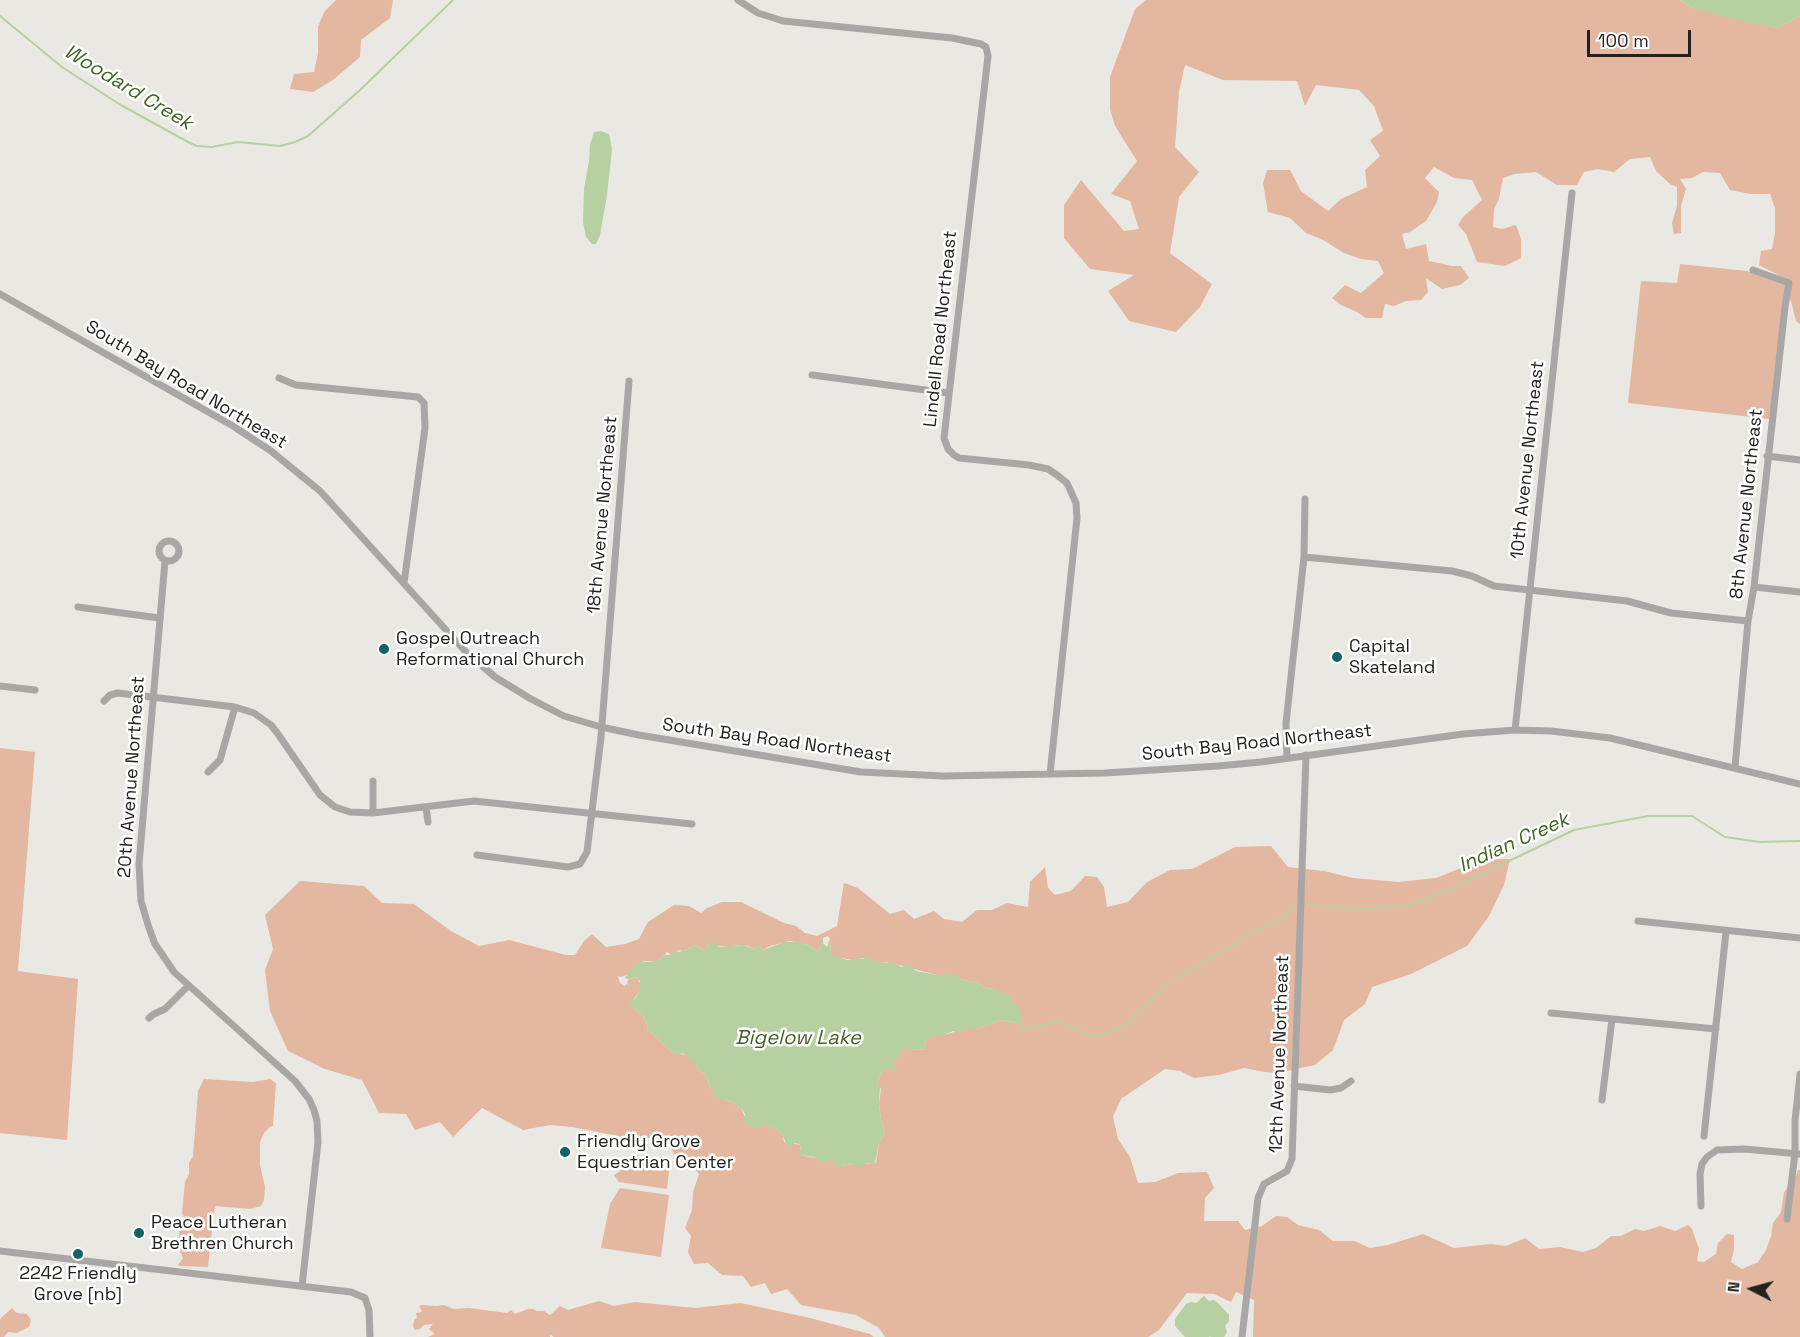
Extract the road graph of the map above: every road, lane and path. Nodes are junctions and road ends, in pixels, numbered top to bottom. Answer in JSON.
{"nodes":[{"id":1,"x":738,"y":0,"type":"edge"},
{"id":2,"x":1572,"y":193,"type":"dead end"},
{"id":3,"x":1753,"y":270,"type":"dead end"},
{"id":4,"x":1789,"y":283,"type":"junction"},
{"id":5,"x":1798,"y":284,"type":"dead end"},
{"id":6,"x":0,"y":294,"type":"edge"},
{"id":7,"x":812,"y":375,"type":"dead end"},
{"id":8,"x":279,"y":378,"type":"dead end"},
{"id":9,"x":629,"y":381,"type":"dead end"},
{"id":10,"x":948,"y":393,"type":"junction"},
{"id":11,"x":1767,"y":456,"type":"junction"},
{"id":12,"x":1800,"y":460,"type":"edge"},
{"id":13,"x":1305,"y":499,"type":"dead end"},
{"id":14,"x":1304,"y":556,"type":"junction"},
{"id":15,"x":165,"y":561,"type":"dead end"},
{"id":16,"x":404,"y":583,"type":"junction"},
{"id":17,"x":1754,"y":587,"type":"junction"},
{"id":18,"x":1530,"y":590,"type":"junction"},
{"id":19,"x":1800,"y":592,"type":"edge"},
{"id":20,"x":78,"y":607,"type":"dead end"},
{"id":21,"x":159,"y":618,"type":"junction"},
{"id":22,"x":1748,"y":621,"type":"junction"},
{"id":23,"x":0,"y":686,"type":"edge"},
{"id":24,"x":35,"y":690,"type":"dead end"},
{"id":25,"x":153,"y":698,"type":"junction"},
{"id":26,"x":104,"y":700,"type":"dead end"},
{"id":27,"x":235,"y":707,"type":"junction"},
{"id":28,"x":601,"y":728,"type":"junction"},
{"id":29,"x":1515,"y":730,"type":"junction"},
{"id":30,"x":1306,"y":755,"type":"junction"},
{"id":31,"x":1287,"y":758,"type":"junction"},
{"id":32,"x":1735,"y":767,"type":"junction"},
{"id":33,"x":208,"y":772,"type":"dead end"},
{"id":34,"x":1050,"y":774,"type":"junction"},
{"id":35,"x":373,"y":781,"type":"dead end"},
{"id":36,"x":1800,"y":784,"type":"edge"},
{"id":37,"x":426,"y":807,"type":"junction"},
{"id":38,"x":373,"y":813,"type":"junction"},
{"id":39,"x":592,"y":813,"type":"junction"},
{"id":40,"x":428,"y":822,"type":"dead end"},
{"id":41,"x":692,"y":824,"type":"dead end"},
{"id":42,"x":477,"y":855,"type":"dead end"},
{"id":43,"x":1638,"y":921,"type":"dead end"},
{"id":44,"x":1726,"y":932,"type":"junction"},
{"id":45,"x":1800,"y":938,"type":"edge"},
{"id":46,"x":188,"y":986,"type":"junction"},
{"id":47,"x":1551,"y":1013,"type":"dead end"},
{"id":48,"x":149,"y":1018,"type":"dead end"},
{"id":49,"x":1612,"y":1019,"type":"junction"},
{"id":50,"x":1716,"y":1029,"type":"junction"},
{"id":51,"x":1800,"y":1074,"type":"edge"},
{"id":52,"x":1352,"y":1081,"type":"dead end"},
{"id":53,"x":1294,"y":1086,"type":"junction"},
{"id":54,"x":1602,"y":1101,"type":"dead end"},
{"id":55,"x":1704,"y":1136,"type":"dead end"},
{"id":56,"x":1798,"y":1153,"type":"edge"},
{"id":57,"x":1701,"y":1206,"type":"dead end"},
{"id":58,"x":1787,"y":1219,"type":"dead end"},
{"id":59,"x":0,"y":1251,"type":"edge"},
{"id":60,"x":302,"y":1286,"type":"junction"},
{"id":61,"x":370,"y":1337,"type":"edge"},
{"id":62,"x":1242,"y":1337,"type":"edge"}],
"edges":[{"from":1,"to":10,"type":"street","name":"Lindell Road Northeast"},
{"from":2,"to":18,"type":"street","name":"10th Avenue Northeast"},
{"from":3,"to":4,"type":"street"},
{"from":4,"to":5,"type":"street"},
{"from":4,"to":11,"type":"street","name":"8th Avenue Northeast"},
{"from":6,"to":16,"type":"street","name":"South Bay Road Northeast"},
{"from":7,"to":10,"type":"street"},
{"from":8,"to":16,"type":"street"},
{"from":9,"to":28,"type":"street","name":"18th Avenue Northeast"},
{"from":10,"to":34,"type":"street","name":"Lindell Road Northeast"},
{"from":11,"to":12,"type":"street"},
{"from":11,"to":17,"type":"street","name":"8th Avenue Northeast"},
{"from":13,"to":14,"type":"street"},
{"from":14,"to":18,"type":"street"},
{"from":14,"to":31,"type":"street"},
{"from":15,"to":21,"type":"street","name":"20th Avenue Northeast"},
{"from":16,"to":28,"type":"street","name":"South Bay Road Northeast"},
{"from":17,"to":19,"type":"street"},
{"from":17,"to":22,"type":"street","name":"8th Avenue Northeast"},
{"from":18,"to":22,"type":"street"},
{"from":18,"to":29,"type":"street","name":"10th Avenue Northeast"},
{"from":20,"to":21,"type":"street"},
{"from":21,"to":25,"type":"street","name":"20th Avenue Northeast"},
{"from":22,"to":32,"type":"street","name":"8th Avenue Northeast"},
{"from":23,"to":24,"type":"street"},
{"from":25,"to":26,"type":"street"},
{"from":25,"to":27,"type":"street"},
{"from":25,"to":46,"type":"street","name":"20th Avenue Northeast"},
{"from":27,"to":33,"type":"street"},
{"from":27,"to":38,"type":"street"},
{"from":28,"to":34,"type":"street","name":"South Bay Road Northeast"},
{"from":28,"to":39,"type":"street","name":"18th Avenue Northeast"},
{"from":29,"to":30,"type":"street","name":"South Bay Road Northeast"},
{"from":29,"to":32,"type":"street","name":"South Bay Road Northeast"},
{"from":30,"to":31,"type":"street","name":"South Bay Road Northeast"},
{"from":30,"to":53,"type":"street","name":"12th Avenue Northeast"},
{"from":31,"to":34,"type":"street","name":"South Bay Road Northeast"},
{"from":32,"to":36,"type":"street","name":"South Bay Road Northeast"},
{"from":35,"to":38,"type":"street"},
{"from":37,"to":38,"type":"street"},
{"from":37,"to":39,"type":"street"},
{"from":37,"to":40,"type":"street"},
{"from":39,"to":41,"type":"street"},
{"from":39,"to":42,"type":"street","name":"18th Avenue Northeast"},
{"from":43,"to":44,"type":"street"},
{"from":44,"to":45,"type":"street"},
{"from":44,"to":50,"type":"street"},
{"from":46,"to":48,"type":"street"},
{"from":46,"to":60,"type":"street","name":"20th Avenue Northeast"},
{"from":47,"to":49,"type":"street"},
{"from":49,"to":50,"type":"street"},
{"from":49,"to":54,"type":"street"},
{"from":50,"to":55,"type":"street"},
{"from":51,"to":56,"type":"street"},
{"from":52,"to":53,"type":"street"},
{"from":53,"to":62,"type":"street","name":"12th Avenue Northeast"},
{"from":56,"to":57,"type":"street"},
{"from":56,"to":58,"type":"street"},
{"from":59,"to":60,"type":"street"},
{"from":60,"to":61,"type":"street"}]}
